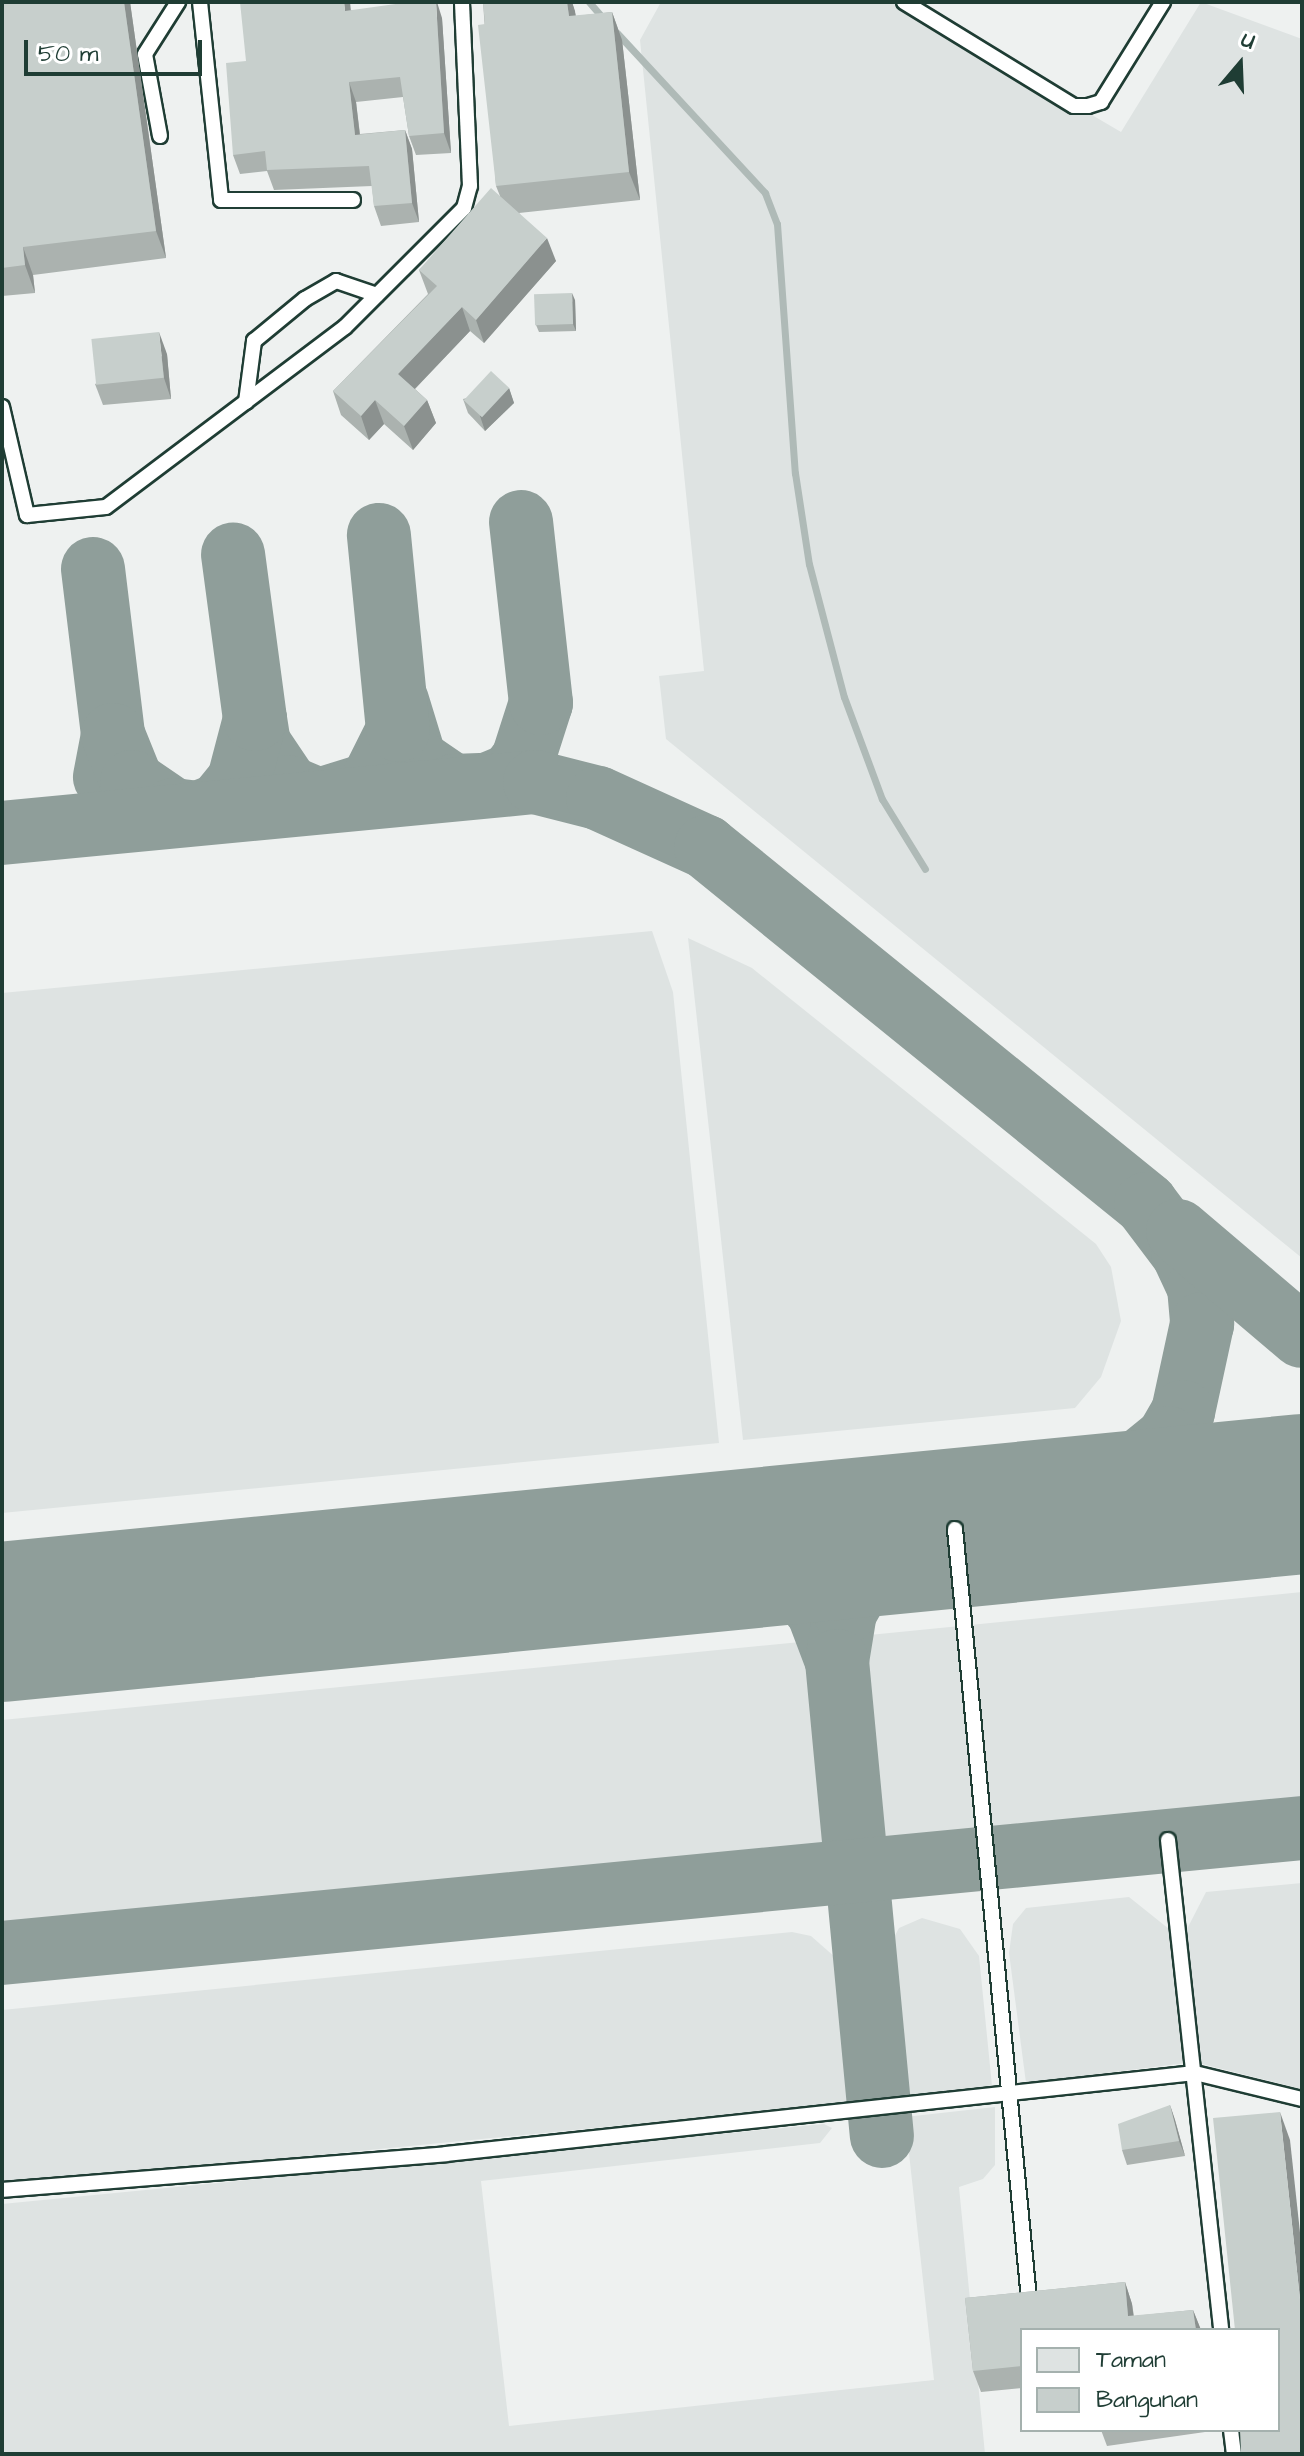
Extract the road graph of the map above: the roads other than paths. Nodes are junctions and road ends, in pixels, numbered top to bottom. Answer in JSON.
{"nodes":[{"id":1,"x":178,"y":2,"type":"edge"},
{"id":2,"x":200,"y":2,"type":"edge"},
{"id":3,"x":462,"y":2,"type":"edge"},
{"id":4,"x":904,"y":2,"type":"edge"},
{"id":5,"x":1163,"y":2,"type":"edge"},
{"id":6,"x":160,"y":136,"type":"dead end"},
{"id":7,"x":353,"y":200,"type":"dead end"},
{"id":8,"x":377,"y":295,"type":"junction"},
{"id":9,"x":246,"y":402,"type":"junction"},
{"id":10,"x":2,"y":407,"type":"edge"},
{"id":11,"x":955,"y":1529,"type":"dead end"},
{"id":12,"x":1168,"y":1840,"type":"dead end"},
{"id":13,"x":1195,"y":2073,"type":"junction"},
{"id":14,"x":1008,"y":2094,"type":"junction"},
{"id":15,"x":1302,"y":2099,"type":"edge"},
{"id":16,"x":2,"y":2190,"type":"edge"},
{"id":17,"x":1029,"y":2299,"type":"edge"},
{"id":18,"x":1221,"y":2328,"type":"edge"},
{"id":19,"x":1231,"y":2432,"type":"edge"},
{"id":20,"x":1234,"y":2454,"type":"edge"}],
"edges":[{"from":1,"to":6,"type":"lane"},
{"from":2,"to":7,"type":"lane"},
{"from":3,"to":8,"type":"lane"},
{"from":4,"to":5,"type":"lane"},
{"from":8,"to":9,"type":"lane"},
{"from":8,"to":9,"type":"lane"},
{"from":9,"to":10,"type":"lane"},
{"from":11,"to":14,"type":"lane"},
{"from":12,"to":13,"type":"lane"},
{"from":13,"to":14,"type":"lane"},
{"from":13,"to":15,"type":"lane"},
{"from":13,"to":18,"type":"lane"},
{"from":14,"to":16,"type":"lane"},
{"from":14,"to":17,"type":"lane"},
{"from":19,"to":20,"type":"lane"}]}
